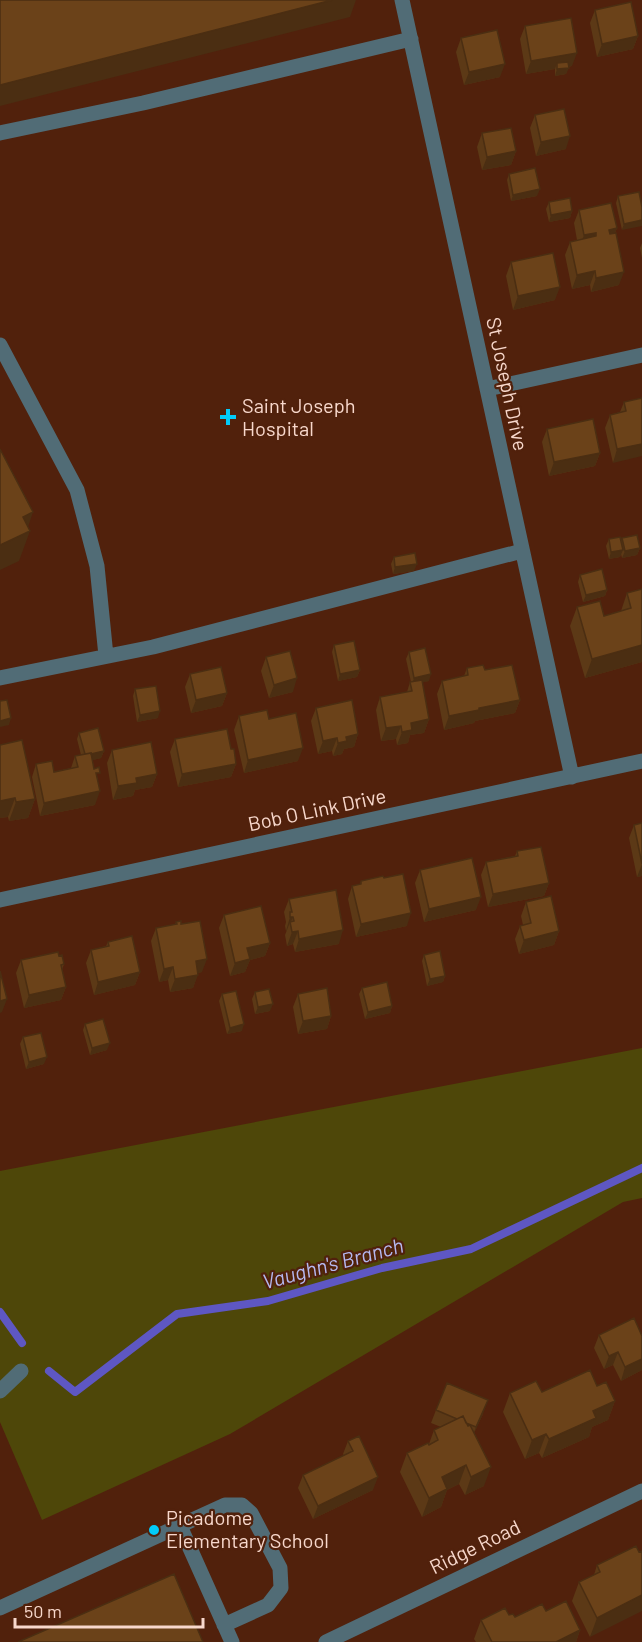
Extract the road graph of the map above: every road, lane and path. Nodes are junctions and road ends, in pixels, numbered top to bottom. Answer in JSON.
{"nodes":[{"id":1,"x":402,"y":0,"type":"edge"},
{"id":2,"x":411,"y":39,"type":"junction"},
{"id":3,"x":0,"y":133,"type":"edge"},
{"id":4,"x":0,"y":345,"type":"edge"},
{"id":5,"x":642,"y":355,"type":"edge"},
{"id":6,"x":487,"y":389,"type":"junction"},
{"id":7,"x":522,"y":551,"type":"junction"},
{"id":8,"x":106,"y":656,"type":"junction"},
{"id":9,"x":0,"y":678,"type":"edge"},
{"id":10,"x":642,"y":761,"type":"edge"},
{"id":11,"x":572,"y":777,"type":"junction"},
{"id":12,"x":0,"y":900,"type":"edge"},
{"id":13,"x":21,"y":1371,"type":"dead end"},
{"id":14,"x":0,"y":1391,"type":"edge"},
{"id":15,"x":642,"y":1491,"type":"edge"},
{"id":16,"x":180,"y":1526,"type":"junction"},
{"id":17,"x":0,"y":1608,"type":"edge"},
{"id":18,"x":224,"y":1625,"type":"junction"},
{"id":19,"x":232,"y":1642,"type":"edge"},
{"id":20,"x":326,"y":1642,"type":"edge"}],
"edges":[{"from":1,"to":2,"type":"street","name":"St Joseph Drive"},
{"from":2,"to":3,"type":"street"},
{"from":2,"to":6,"type":"street","name":"St Joseph Drive"},
{"from":4,"to":8,"type":"street"},
{"from":5,"to":6,"type":"street"},
{"from":6,"to":7,"type":"street","name":"St Joseph Drive"},
{"from":7,"to":8,"type":"street"},
{"from":7,"to":11,"type":"street","name":"St Joseph Drive"},
{"from":8,"to":9,"type":"street"},
{"from":10,"to":11,"type":"street","name":"Bob O Link Drive"},
{"from":11,"to":12,"type":"street","name":"Bob O Link Drive"},
{"from":13,"to":14,"type":"street"},
{"from":15,"to":20,"type":"street","name":"Ridge Road"},
{"from":16,"to":17,"type":"street"},
{"from":16,"to":18,"type":"street"},
{"from":16,"to":18,"type":"street"},
{"from":18,"to":19,"type":"street"}]}
